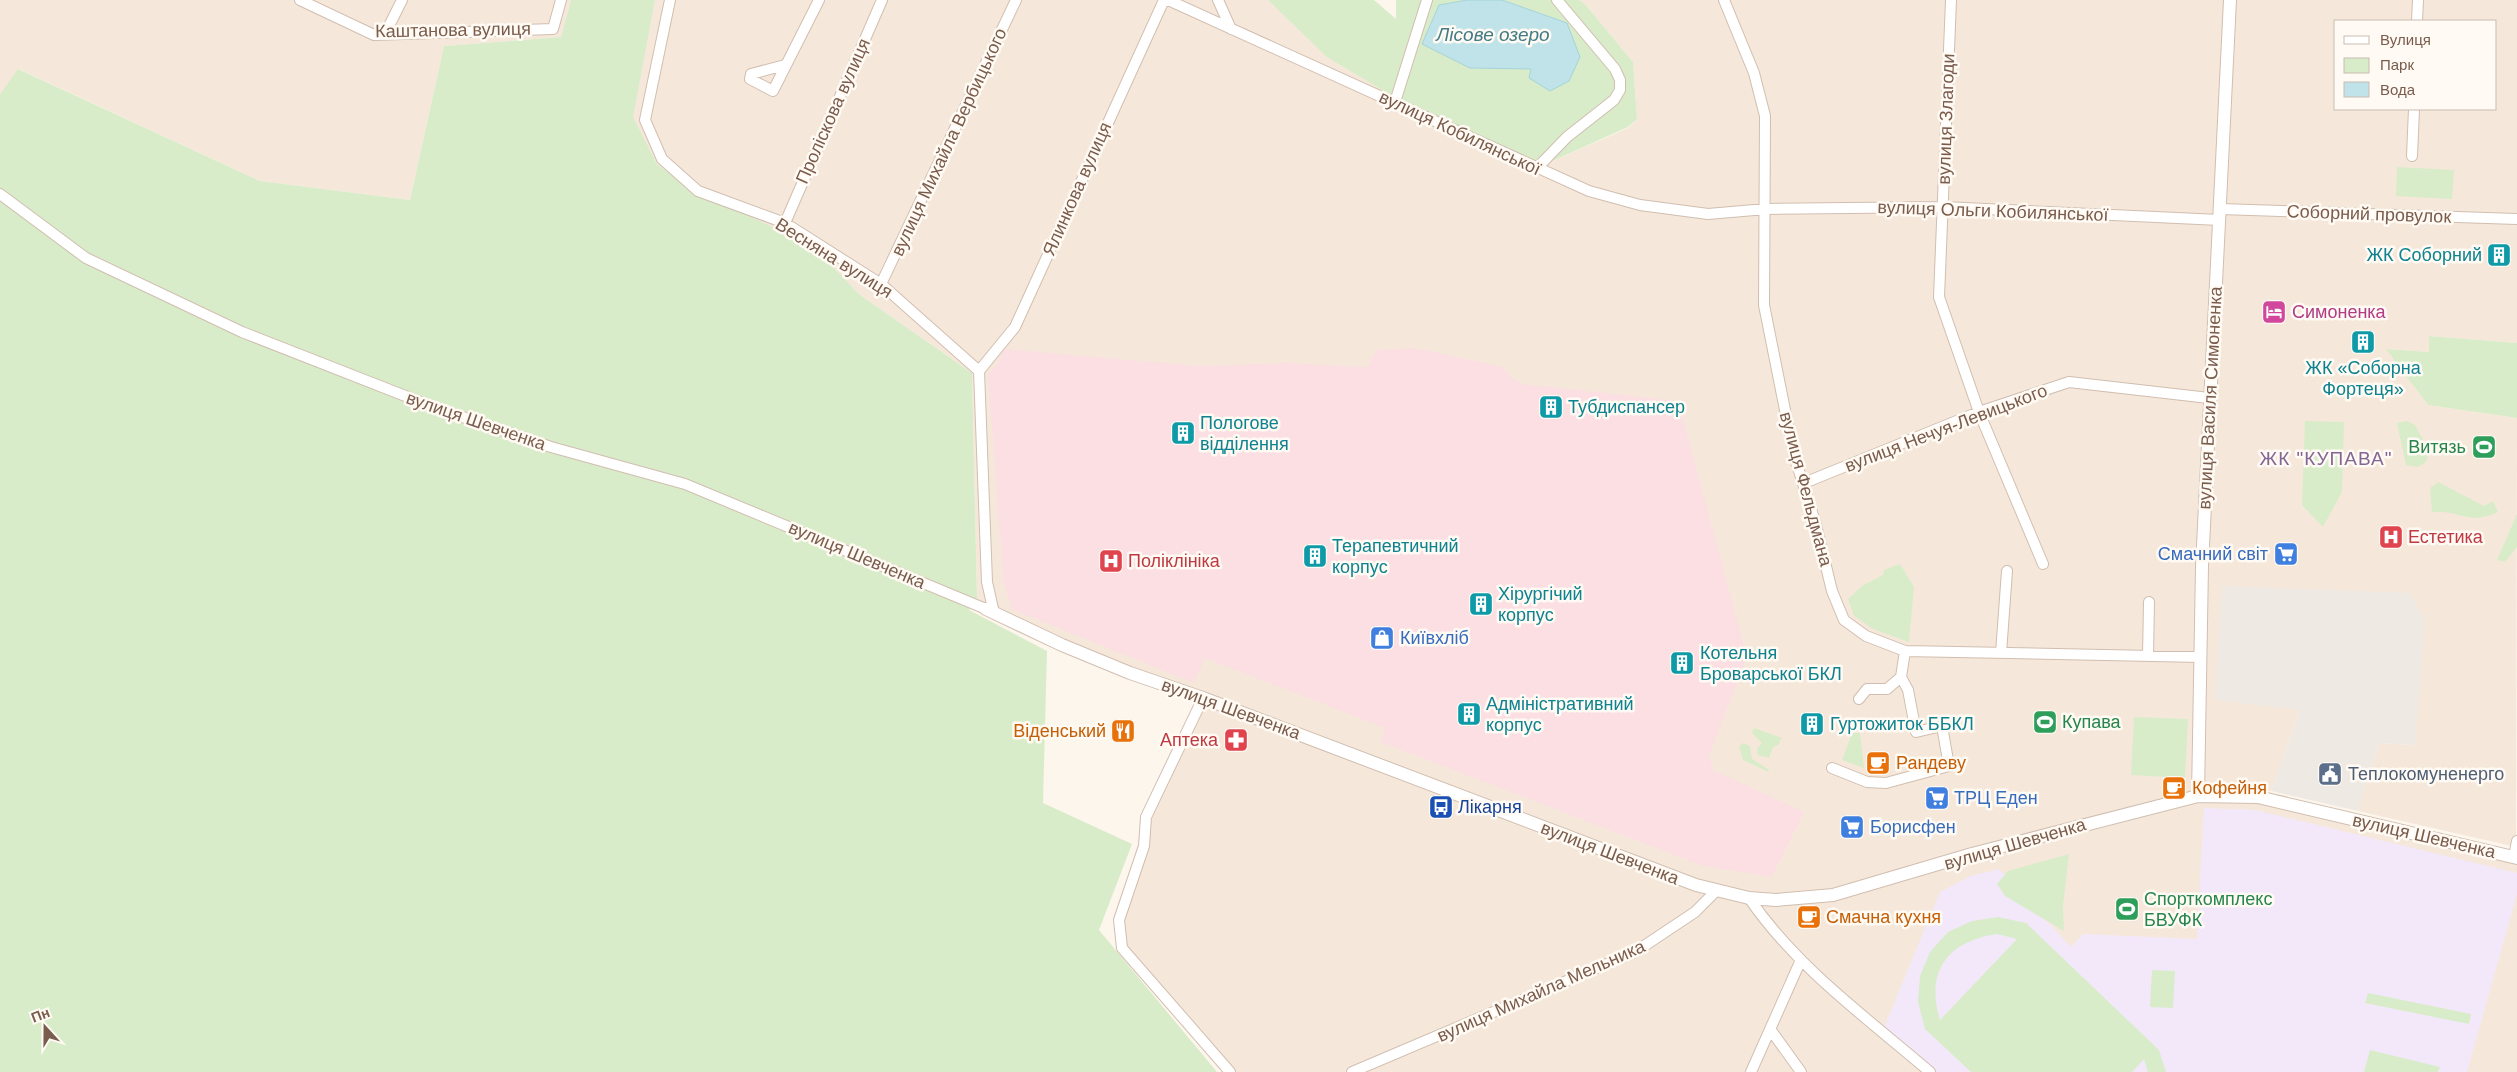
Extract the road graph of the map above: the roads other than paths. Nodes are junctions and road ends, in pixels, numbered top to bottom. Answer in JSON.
{"nodes":[{"id":1,"x":300,"y":0,"type":"edge"},
{"id":2,"x":402,"y":0,"type":"edge"},
{"id":3,"x":561,"y":0,"type":"edge"},
{"id":4,"x":670,"y":0,"type":"edge"},
{"id":5,"x":819,"y":0,"type":"edge"},
{"id":6,"x":882,"y":0,"type":"edge"},
{"id":7,"x":1016,"y":0,"type":"edge"},
{"id":8,"x":1164,"y":0,"type":"edge"},
{"id":9,"x":1168,"y":0,"type":"edge"},
{"id":10,"x":1218,"y":0,"type":"edge"},
{"id":11,"x":1427,"y":0,"type":"edge"},
{"id":12,"x":1557,"y":0,"type":"edge"},
{"id":13,"x":1724,"y":0,"type":"edge"},
{"id":14,"x":1951,"y":0,"type":"edge"},
{"id":15,"x":2230,"y":0,"type":"edge"},
{"id":16,"x":2418,"y":0,"type":"edge"},
{"id":17,"x":2417,"y":20,"type":"edge"},
{"id":18,"x":1231,"y":29,"type":"junction"},
{"id":19,"x":385,"y":34,"type":"junction"},
{"id":20,"x":785,"y":65,"type":"dead end"},
{"id":21,"x":1395,"y":102,"type":"junction"},
{"id":22,"x":2414,"y":110,"type":"edge"},
{"id":23,"x":2412,"y":156,"type":"dead end"},
{"id":24,"x":1537,"y":168,"type":"junction"},
{"id":25,"x":0,"y":194,"type":"edge"},
{"id":26,"x":1943,"y":207,"type":"junction"},
{"id":27,"x":1766,"y":209,"type":"junction"},
{"id":28,"x":2221,"y":214,"type":"junction"},
{"id":29,"x":2517,"y":219,"type":"edge"},
{"id":30,"x":785,"y":223,"type":"junction"},
{"id":31,"x":881,"y":284,"type":"junction"},
{"id":32,"x":979,"y":371,"type":"junction"},
{"id":33,"x":2209,"y":398,"type":"junction"},
{"id":34,"x":1978,"y":412,"type":"junction"},
{"id":35,"x":1804,"y":483,"type":"junction"},
{"id":36,"x":2044,"y":564,"type":"dead end"},
{"id":37,"x":2007,"y":571,"type":"dead end"},
{"id":38,"x":2149,"y":602,"type":"dead end"},
{"id":39,"x":990,"y":611,"type":"junction"},
{"id":40,"x":1905,"y":651,"type":"junction"},
{"id":41,"x":2001,"y":653,"type":"junction"},
{"id":42,"x":2148,"y":656,"type":"junction"},
{"id":43,"x":2202,"y":657,"type":"junction"},
{"id":44,"x":1902,"y":677,"type":"junction"},
{"id":45,"x":1203,"y":698,"type":"junction"},
{"id":46,"x":1860,"y":699,"type":"dead end"},
{"id":47,"x":1832,"y":768,"type":"dead end"},
{"id":48,"x":2198,"y":796,"type":"junction"},
{"id":49,"x":2517,"y":841,"type":"edge"},
{"id":50,"x":2515,"y":857,"type":"edge"},
{"id":51,"x":1717,"y":890,"type":"junction"},
{"id":52,"x":1749,"y":898,"type":"junction"},
{"id":53,"x":1800,"y":962,"type":"junction"},
{"id":54,"x":1770,"y":1029,"type":"junction"},
{"id":55,"x":1230,"y":1072,"type":"edge"},
{"id":56,"x":1352,"y":1072,"type":"edge"},
{"id":57,"x":1751,"y":1072,"type":"edge"},
{"id":58,"x":1801,"y":1072,"type":"edge"},
{"id":59,"x":1930,"y":1072,"type":"edge"}],
"edges":[{"from":1,"to":19,"type":"street","name":"Каштанова вулиця"},
{"from":2,"to":19,"type":"street"},
{"from":3,"to":19,"type":"street","name":"Каштанова вулиця"},
{"from":4,"to":30,"type":"street","name":"Весняна вулиця"},
{"from":5,"to":20,"type":"street"},
{"from":6,"to":30,"type":"street","name":"Проліскова вулиця"},
{"from":7,"to":31,"type":"street","name":"вулиця Михайла Вербицького"},
{"from":8,"to":32,"type":"street","name":"Ялинкова вулиця"},
{"from":9,"to":18,"type":"street","name":"вулиця Кобилянської"},
{"from":10,"to":18,"type":"street"},
{"from":11,"to":21,"type":"street"},
{"from":12,"to":24,"type":"street"},
{"from":13,"to":27,"type":"street","name":"вулиця Фельдмана"},
{"from":14,"to":26,"type":"street","name":"вулиця Злагоди"},
{"from":15,"to":28,"type":"street","name":"вулиця Василя Симоненка"},
{"from":16,"to":17,"type":"street"},
{"from":18,"to":21,"type":"street","name":"вулиця Кобилянської"},
{"from":21,"to":24,"type":"street","name":"вулиця Кобилянської"},
{"from":22,"to":23,"type":"street"},
{"from":24,"to":27,"type":"street","name":"вулиця Кобилянської"},
{"from":25,"to":39,"type":"street","name":"вулиця Шевченка"},
{"from":26,"to":27,"type":"street","name":"вулиця Ольги Кобилянської"},
{"from":26,"to":28,"type":"street","name":"вулиця Ольги Кобилянської"},
{"from":26,"to":34,"type":"street","name":"вулиця Злагоди"},
{"from":27,"to":35,"type":"street","name":"вулиця Фельдмана"},
{"from":28,"to":29,"type":"street","name":"Соборний провулок"},
{"from":28,"to":33,"type":"street","name":"вулиця Василя Симоненка"},
{"from":30,"to":31,"type":"street","name":"Весняна вулиця"},
{"from":31,"to":32,"type":"street","name":"Весняна вулиця"},
{"from":32,"to":39,"type":"street"},
{"from":33,"to":34,"type":"street","name":"вулиця Нечуя-Левицького"},
{"from":33,"to":43,"type":"street","name":"вулиця Василя Симоненка"},
{"from":34,"to":35,"type":"street","name":"вулиця Нечуя-Левицького"},
{"from":34,"to":36,"type":"street","name":"вулиця Злагоди"},
{"from":35,"to":40,"type":"street","name":"вулиця Фельдмана"},
{"from":37,"to":41,"type":"street"},
{"from":38,"to":42,"type":"street"},
{"from":39,"to":45,"type":"street","name":"вулиця Шевченка"},
{"from":40,"to":41,"type":"street","name":"вулиця Фельдмана"},
{"from":40,"to":44,"type":"street"},
{"from":41,"to":42,"type":"street","name":"вулиця Фельдмана"},
{"from":42,"to":43,"type":"street","name":"вулиця Фельдмана"},
{"from":43,"to":48,"type":"street","name":"вулиця Василя Симоненка"},
{"from":44,"to":46,"type":"street"},
{"from":44,"to":47,"type":"street"},
{"from":45,"to":51,"type":"street","name":"вулиця Шевченка"},
{"from":45,"to":55,"type":"street"},
{"from":48,"to":50,"type":"street","name":"вулиця Шевченка"},
{"from":48,"to":52,"type":"street","name":"вулиця Шевченка"},
{"from":49,"to":50,"type":"street"},
{"from":51,"to":52,"type":"street","name":"вулиця Шевченка"},
{"from":51,"to":56,"type":"street","name":"вулиця Михайла Мельника"},
{"from":52,"to":53,"type":"street"},
{"from":53,"to":54,"type":"street"},
{"from":53,"to":59,"type":"street"},
{"from":54,"to":57,"type":"street"},
{"from":54,"to":58,"type":"street"}]}
